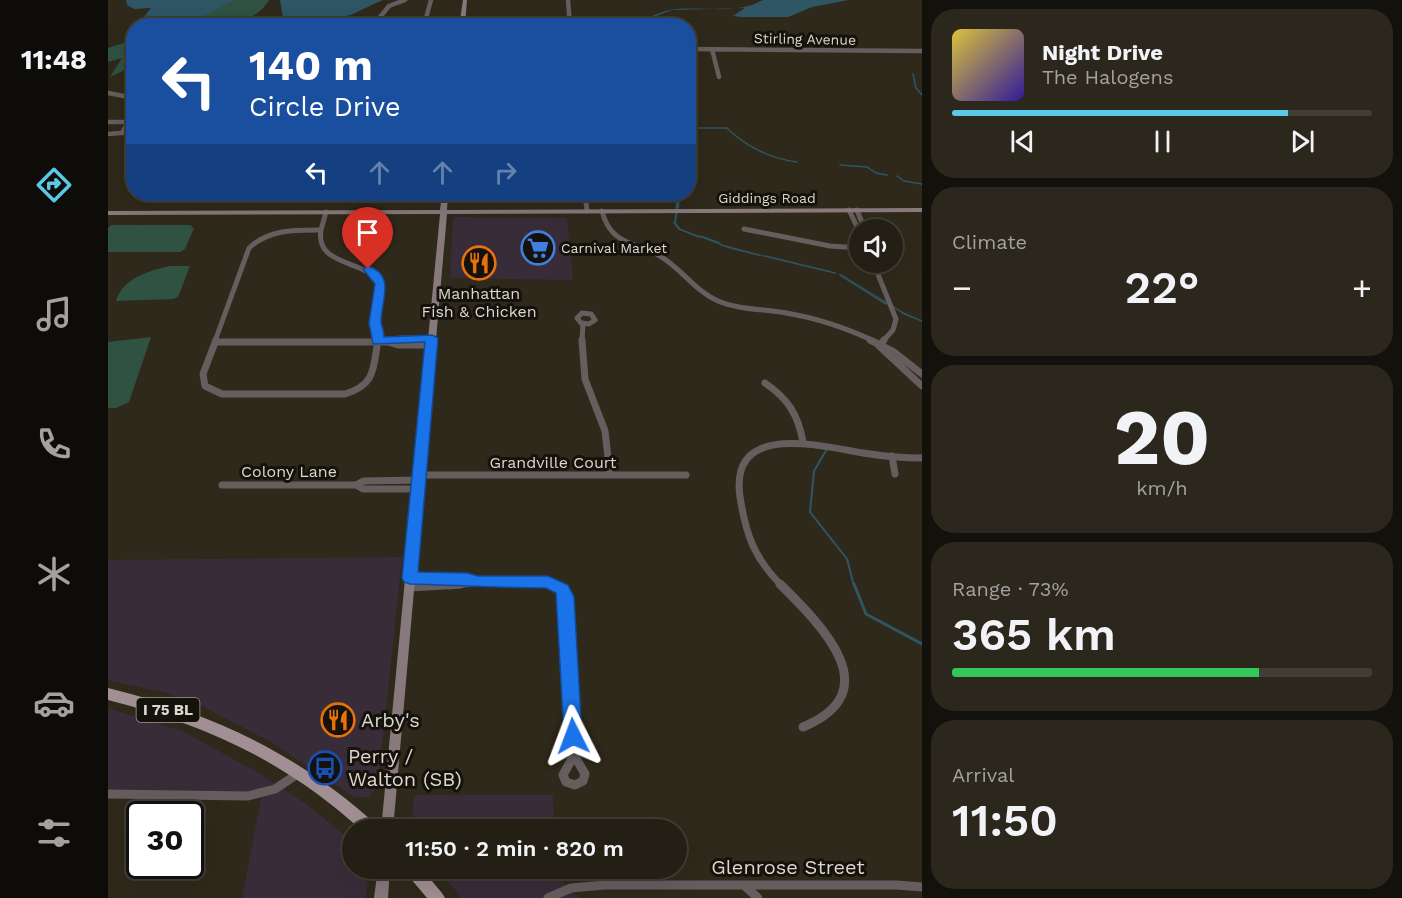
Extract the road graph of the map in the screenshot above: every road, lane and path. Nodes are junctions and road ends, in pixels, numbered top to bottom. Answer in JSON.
{"nodes":[{"id":1,"x":405,"y":0,"type":"edge"},
{"id":2,"x":431,"y":0,"type":"edge"},
{"id":3,"x":465,"y":0,"type":"edge"},
{"id":4,"x":568,"y":0,"type":"edge"},
{"id":5,"x":379,"y":18,"type":"edge"},
{"id":6,"x":425,"y":18,"type":"edge"},
{"id":7,"x":463,"y":18,"type":"edge"},
{"id":8,"x":569,"y":18,"type":"edge"},
{"id":9,"x":696,"y":49,"type":"edge"},
{"id":10,"x":712,"y":49,"type":"junction"},
{"id":11,"x":922,"y":51,"type":"edge"},
{"id":12,"x":718,"y":77,"type":"dead end"},
{"id":13,"x":108,"y":93,"type":"edge"},
{"id":14,"x":126,"y":96,"type":"edge"},
{"id":15,"x":108,"y":122,"type":"edge"},
{"id":16,"x":126,"y":122,"type":"edge"},
{"id":17,"x":126,"y":126,"type":"edge"},
{"id":18,"x":123,"y":131,"type":"junction"},
{"id":19,"x":126,"y":131,"type":"edge"},
{"id":20,"x":108,"y":134,"type":"edge"},
{"id":21,"x":444,"y":201,"type":"edge"},
{"id":22,"x":586,"y":201,"type":"edge"},
{"id":23,"x":849,"y":210,"type":"junction"},
{"id":24,"x":857,"y":210,"type":"junction"},
{"id":25,"x":922,"y":210,"type":"edge"},
{"id":26,"x":443,"y":211,"type":"junction"},
{"id":27,"x":587,"y":211,"type":"junction"},
{"id":28,"x":602,"y":211,"type":"junction"},
{"id":29,"x":326,"y":212,"type":"junction"},
{"id":30,"x":108,"y":213,"type":"edge"},
{"id":31,"x":853,"y":219,"type":"edge"},
{"id":32,"x":861,"y":219,"type":"edge"},
{"id":33,"x":744,"y":229,"type":"dead end"},
{"id":34,"x":322,"y":231,"type":"junction"},
{"id":35,"x":849,"y":247,"type":"edge"},
{"id":36,"x":877,"y":273,"type":"edge"},
{"id":37,"x":583,"y":324,"type":"dead end"},
{"id":38,"x":215,"y":342,"type":"junction"},
{"id":39,"x":377,"y":342,"type":"junction"},
{"id":40,"x":431,"y":342,"type":"junction"},
{"id":41,"x":879,"y":346,"type":"junction"},
{"id":42,"x":915,"y":367,"type":"junction"},
{"id":43,"x":906,"y":370,"type":"junction"},
{"id":44,"x":922,"y":374,"type":"edge"},
{"id":45,"x":765,"y":383,"type":"dead end"},
{"id":46,"x":922,"y":386,"type":"edge"},
{"id":47,"x":803,"y":442,"type":"junction"},
{"id":48,"x":892,"y":456,"type":"junction"},
{"id":49,"x":922,"y":458,"type":"edge"},
{"id":50,"x":895,"y":474,"type":"dead end"},
{"id":51,"x":609,"y":475,"type":"junction"},
{"id":52,"x":686,"y":476,"type":"dead end"},
{"id":53,"x":419,"y":481,"type":"junction"},
{"id":54,"x":222,"y":485,"type":"dead end"},
{"id":55,"x":410,"y":582,"type":"junction"},
{"id":56,"x":108,"y":694,"type":"edge"},
{"id":57,"x":803,"y":727,"type":"dead end"},
{"id":58,"x":574,"y":754,"type":"dead end"},
{"id":59,"x":304,"y":776,"type":"junction"},
{"id":60,"x":108,"y":794,"type":"edge"},
{"id":61,"x":358,"y":819,"type":"edge"},
{"id":62,"x":388,"y":819,"type":"edge"},
{"id":63,"x":383,"y":879,"type":"edge"},
{"id":64,"x":421,"y":879,"type":"edge"},
{"id":65,"x":746,"y":887,"type":"junction"},
{"id":66,"x":922,"y":887,"type":"edge"},
{"id":67,"x":381,"y":898,"type":"edge"},
{"id":68,"x":437,"y":898,"type":"edge"},
{"id":69,"x":548,"y":898,"type":"edge"},
{"id":70,"x":758,"y":898,"type":"edge"}],
"edges":[{"from":1,"to":5,"type":"street"},
{"from":2,"to":6,"type":"street"},
{"from":3,"to":7,"type":"street"},
{"from":4,"to":8,"type":"street"},
{"from":9,"to":10,"type":"street","name":"Stirling Avenue"},
{"from":10,"to":11,"type":"street","name":"Stirling Avenue"},
{"from":10,"to":12,"type":"street"},
{"from":13,"to":14,"type":"street"},
{"from":15,"to":16,"type":"street"},
{"from":17,"to":18,"type":"street"},
{"from":18,"to":19,"type":"street"},
{"from":18,"to":20,"type":"street"},
{"from":21,"to":26,"type":"street"},
{"from":22,"to":27,"type":"street"},
{"from":23,"to":24,"type":"street","name":"Giddings Road"},
{"from":23,"to":28,"type":"street","name":"Giddings Road"},
{"from":23,"to":31,"type":"street"},
{"from":24,"to":25,"type":"street","name":"Giddings Road"},
{"from":24,"to":32,"type":"street"},
{"from":26,"to":27,"type":"street","name":"Giddings Road"},
{"from":26,"to":29,"type":"street","name":"Giddings Road"},
{"from":26,"to":40,"type":"street"},
{"from":27,"to":28,"type":"street","name":"Giddings Road"},
{"from":28,"to":41,"type":"street"},
{"from":29,"to":30,"type":"street","name":"Giddings Road"},
{"from":29,"to":34,"type":"street"},
{"from":33,"to":35,"type":"street"},
{"from":34,"to":38,"type":"street"},
{"from":34,"to":39,"type":"street"},
{"from":36,"to":41,"type":"street"},
{"from":37,"to":51,"type":"street"},
{"from":38,"to":39,"type":"street"},
{"from":38,"to":39,"type":"street"},
{"from":39,"to":40,"type":"street"},
{"from":40,"to":53,"type":"street"},
{"from":41,"to":42,"type":"street"},
{"from":41,"to":43,"type":"street"},
{"from":42,"to":43,"type":"street"},
{"from":42,"to":44,"type":"street"},
{"from":43,"to":46,"type":"street"},
{"from":45,"to":47,"type":"street"},
{"from":47,"to":48,"type":"street"},
{"from":47,"to":57,"type":"street"},
{"from":48,"to":49,"type":"street"},
{"from":48,"to":50,"type":"street"},
{"from":51,"to":52,"type":"street","name":"Grandville Court"},
{"from":51,"to":53,"type":"street","name":"Grandville Court"},
{"from":53,"to":54,"type":"street","name":"Colony Lane"},
{"from":53,"to":55,"type":"street"},
{"from":55,"to":58,"type":"street"},
{"from":55,"to":62,"type":"street"},
{"from":56,"to":59,"type":"main road","number":"I 75 BL"},
{"from":59,"to":60,"type":"street"},
{"from":59,"to":61,"type":"main road","number":"I 75 BL"},
{"from":63,"to":67,"type":"street"},
{"from":64,"to":68,"type":"main road"},
{"from":65,"to":66,"type":"street","name":"Glenrose Street"},
{"from":65,"to":69,"type":"street","name":"Glenrose Street"},
{"from":65,"to":70,"type":"street"}]}
